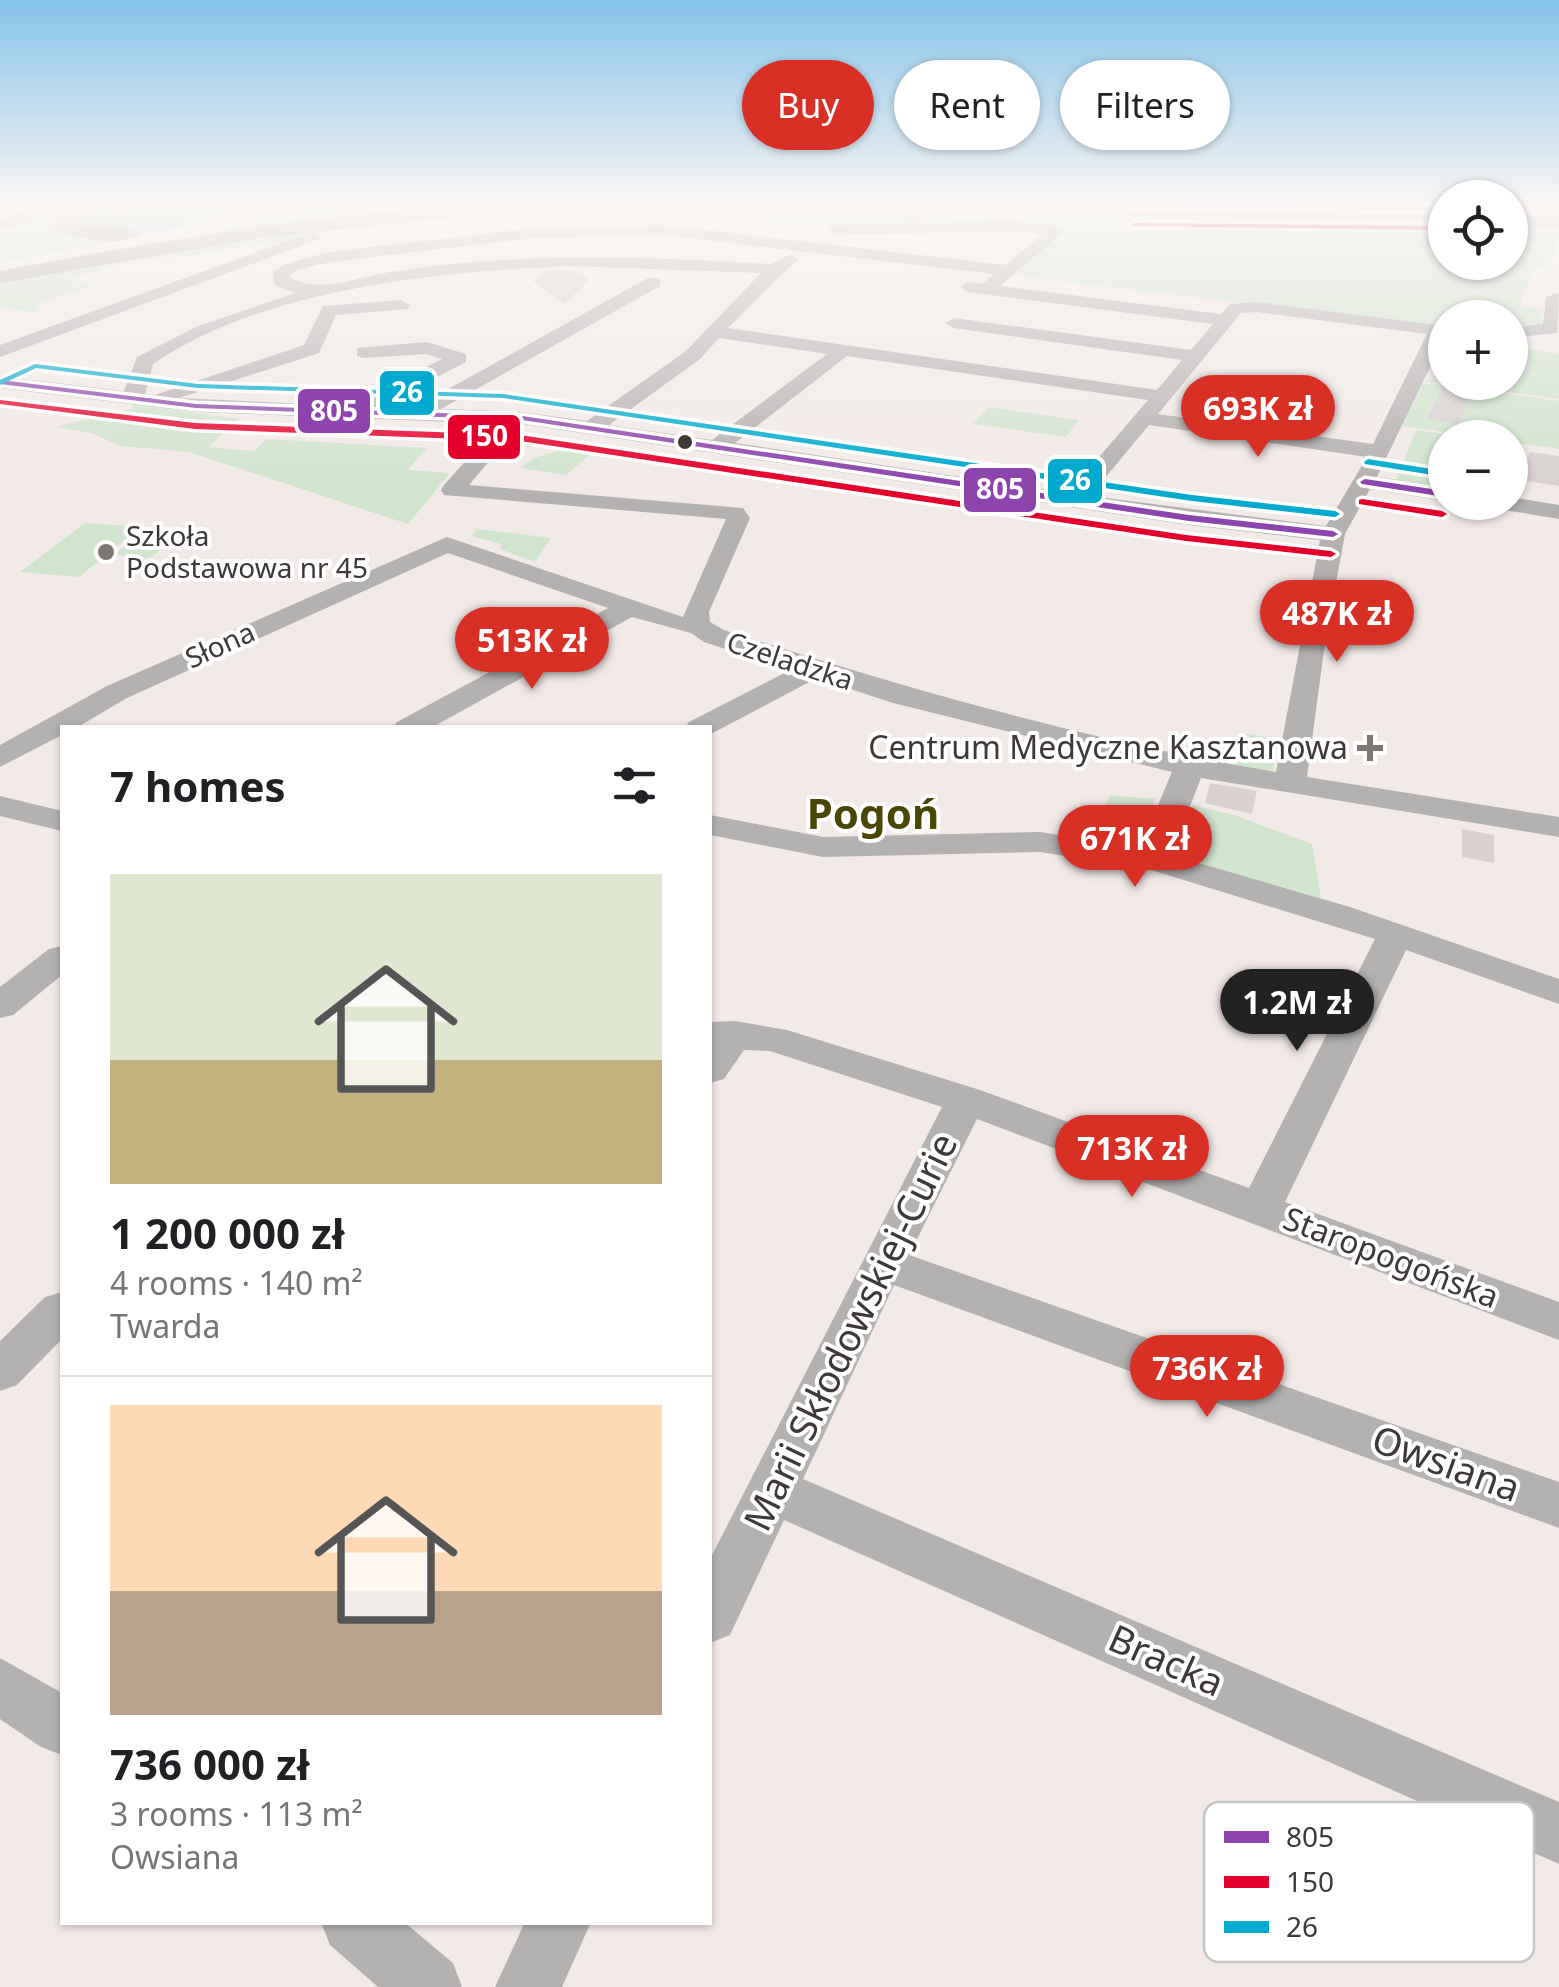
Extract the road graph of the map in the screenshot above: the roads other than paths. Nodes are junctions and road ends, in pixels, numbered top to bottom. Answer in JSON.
{"nodes":[{"id":1,"x":147,"y":298,"type":"edge"},
{"id":2,"x":295,"y":298,"type":"edge"},
{"id":3,"x":626,"y":298,"type":"edge"},
{"id":4,"x":748,"y":298,"type":"edge"},
{"id":5,"x":981,"y":298,"type":"edge"},
{"id":6,"x":1051,"y":298,"type":"edge"},
{"id":7,"x":1559,"y":299,"type":"edge"},
{"id":8,"x":401,"y":305,"type":"dead end"},
{"id":9,"x":1225,"y":320,"type":"junction"},
{"id":10,"x":1428,"y":328,"type":"edge"},
{"id":11,"x":716,"y":332,"type":"junction"},
{"id":12,"x":1528,"y":332,"type":"edge"},
{"id":13,"x":930,"y":341,"type":"junction"},
{"id":14,"x":844,"y":350,"type":"junction"},
{"id":15,"x":0,"y":351,"type":"edge"},
{"id":16,"x":364,"y":352,"type":"dead end"},
{"id":17,"x":1196,"y":356,"type":"junction"},
{"id":18,"x":1428,"y":356,"type":"edge"},
{"id":19,"x":0,"y":382,"type":"edge"},
{"id":20,"x":34,"y":386,"type":"junction"},
{"id":21,"x":63,"y":389,"type":"junction"},
{"id":22,"x":1160,"y":396,"type":"junction"},
{"id":23,"x":129,"y":397,"type":"junction"},
{"id":24,"x":152,"y":400,"type":"junction"},
{"id":25,"x":239,"y":408,"type":"junction"},
{"id":26,"x":0,"y":409,"type":"edge"},
{"id":27,"x":357,"y":410,"type":"junction"},
{"id":28,"x":421,"y":412,"type":"junction"},
{"id":29,"x":1142,"y":418,"type":"junction"},
{"id":30,"x":591,"y":428,"type":"junction"},
{"id":31,"x":717,"y":447,"type":"junction"},
{"id":32,"x":1380,"y":452,"type":"junction"},
{"id":33,"x":1365,"y":482,"type":"junction"},
{"id":34,"x":1428,"y":491,"type":"edge"},
{"id":35,"x":1074,"y":501,"type":"junction"},
{"id":36,"x":1528,"y":507,"type":"edge"},
{"id":37,"x":1559,"y":512,"type":"edge"},
{"id":38,"x":1334,"y":534,"type":"junction"},
{"id":39,"x":628,"y":608,"type":"junction"},
{"id":40,"x":697,"y":626,"type":"junction"},
{"id":41,"x":811,"y":670,"type":"junction"},
{"id":42,"x":414,"y":725,"type":"edge"},
{"id":43,"x":706,"y":725,"type":"edge"},
{"id":44,"x":0,"y":758,"type":"edge"},
{"id":45,"x":1190,"y":767,"type":"junction"},
{"id":46,"x":1290,"y":784,"type":"junction"},
{"id":47,"x":0,"y":806,"type":"edge"},
{"id":48,"x":60,"y":821,"type":"edge"},
{"id":49,"x":712,"y":825,"type":"edge"},
{"id":50,"x":1559,"y":827,"type":"edge"},
{"id":51,"x":1152,"y":860,"type":"junction"},
{"id":52,"x":1396,"y":934,"type":"junction"},
{"id":53,"x":60,"y":959,"type":"edge"},
{"id":54,"x":1559,"y":992,"type":"edge"},
{"id":55,"x":0,"y":1006,"type":"edge"},
{"id":56,"x":723,"y":1035,"type":"edge"},
{"id":57,"x":712,"y":1065,"type":"edge"},
{"id":58,"x":966,"y":1100,"type":"junction"},
{"id":59,"x":1260,"y":1209,"type":"junction"},
{"id":60,"x":882,"y":1262,"type":"junction"},
{"id":61,"x":60,"y":1312,"type":"edge"},
{"id":62,"x":1559,"y":1321,"type":"edge"},
{"id":63,"x":0,"y":1371,"type":"edge"},
{"id":64,"x":772,"y":1490,"type":"junction"},
{"id":65,"x":1559,"y":1505,"type":"edge"},
{"id":66,"x":726,"y":1546,"type":"edge"},
{"id":67,"x":712,"y":1608,"type":"edge"},
{"id":68,"x":0,"y":1686,"type":"edge"},
{"id":69,"x":60,"y":1725,"type":"edge"},
{"id":70,"x":1486,"y":1802,"type":"edge"},
{"id":71,"x":1534,"y":1823,"type":"edge"},
{"id":72,"x":1559,"y":1834,"type":"edge"},
{"id":73,"x":356,"y":1925,"type":"edge"},
{"id":74,"x":558,"y":1925,"type":"edge"},
{"id":75,"x":429,"y":1987,"type":"edge"},
{"id":76,"x":528,"y":1987,"type":"edge"}],
"edges":[{"from":1,"to":15,"type":"street"},
{"from":2,"to":23,"type":"street"},
{"from":3,"to":28,"type":"street"},
{"from":4,"to":11,"type":"street"},
{"from":5,"to":13,"type":"street"},
{"from":6,"to":9,"type":"street"},
{"from":7,"to":12,"type":"street"},
{"from":8,"to":24,"type":"street"},
{"from":9,"to":10,"type":"street"},
{"from":9,"to":17,"type":"street"},
{"from":11,"to":14,"type":"street"},
{"from":11,"to":30,"type":"street"},
{"from":13,"to":14,"type":"street"},
{"from":13,"to":17,"type":"street"},
{"from":13,"to":22,"type":"street"},
{"from":14,"to":31,"type":"street"},
{"from":16,"to":27,"type":"street"},
{"from":17,"to":22,"type":"street"},
{"from":18,"to":32,"type":"street"},
{"from":19,"to":20,"type":"street"},
{"from":20,"to":21,"type":"street"},
{"from":20,"to":26,"type":"street"},
{"from":21,"to":23,"type":"street"},
{"from":21,"to":26,"type":"street"},
{"from":22,"to":29,"type":"street"},
{"from":23,"to":24,"type":"street"},
{"from":24,"to":25,"type":"street"},
{"from":25,"to":27,"type":"street"},
{"from":25,"to":40,"type":"street","name":"Czeladzka"},
{"from":27,"to":28,"type":"street"},
{"from":28,"to":30,"type":"street"},
{"from":29,"to":32,"type":"street"},
{"from":29,"to":35,"type":"street"},
{"from":30,"to":31,"type":"street"},
{"from":31,"to":35,"type":"street"},
{"from":32,"to":33,"type":"street"},
{"from":33,"to":34,"type":"street"},
{"from":33,"to":38,"type":"street"},
{"from":35,"to":38,"type":"street"},
{"from":36,"to":37,"type":"street"},
{"from":38,"to":46,"type":"street"},
{"from":39,"to":40,"type":"street"},
{"from":39,"to":42,"type":"street"},
{"from":39,"to":44,"type":"street","name":"Słona"},
{"from":40,"to":41,"type":"street","name":"Czeladzka"},
{"from":41,"to":43,"type":"street"},
{"from":41,"to":45,"type":"street","name":"Czeladzka"},
{"from":45,"to":46,"type":"street","name":"Czeladzka"},
{"from":45,"to":51,"type":"street"},
{"from":46,"to":50,"type":"street","name":"Czeladzka"},
{"from":47,"to":48,"type":"street"},
{"from":49,"to":51,"type":"street"},
{"from":51,"to":52,"type":"street"},
{"from":52,"to":54,"type":"street"},
{"from":52,"to":59,"type":"street"},
{"from":53,"to":55,"type":"street"},
{"from":56,"to":57,"type":"street"},
{"from":56,"to":58,"type":"street","name":"Staropogońska"},
{"from":58,"to":59,"type":"street","name":"Staropogońska"},
{"from":58,"to":60,"type":"street","name":"Marii Skłodowskiej-Curie"},
{"from":59,"to":62,"type":"street","name":"Staropogońska"},
{"from":60,"to":64,"type":"street","name":"Marii Skłodowskiej-Curie"},
{"from":60,"to":65,"type":"street","name":"Owsiana"},
{"from":61,"to":63,"type":"street"},
{"from":64,"to":66,"type":"street","name":"Marii Skłodowskiej-Curie"},
{"from":64,"to":70,"type":"street","name":"Bracka"},
{"from":66,"to":67,"type":"street","name":"Marii Skłodowskiej-Curie"},
{"from":68,"to":69,"type":"street"},
{"from":71,"to":72,"type":"street","name":"Bracka"},
{"from":73,"to":75,"type":"street"},
{"from":74,"to":76,"type":"street"}]}
